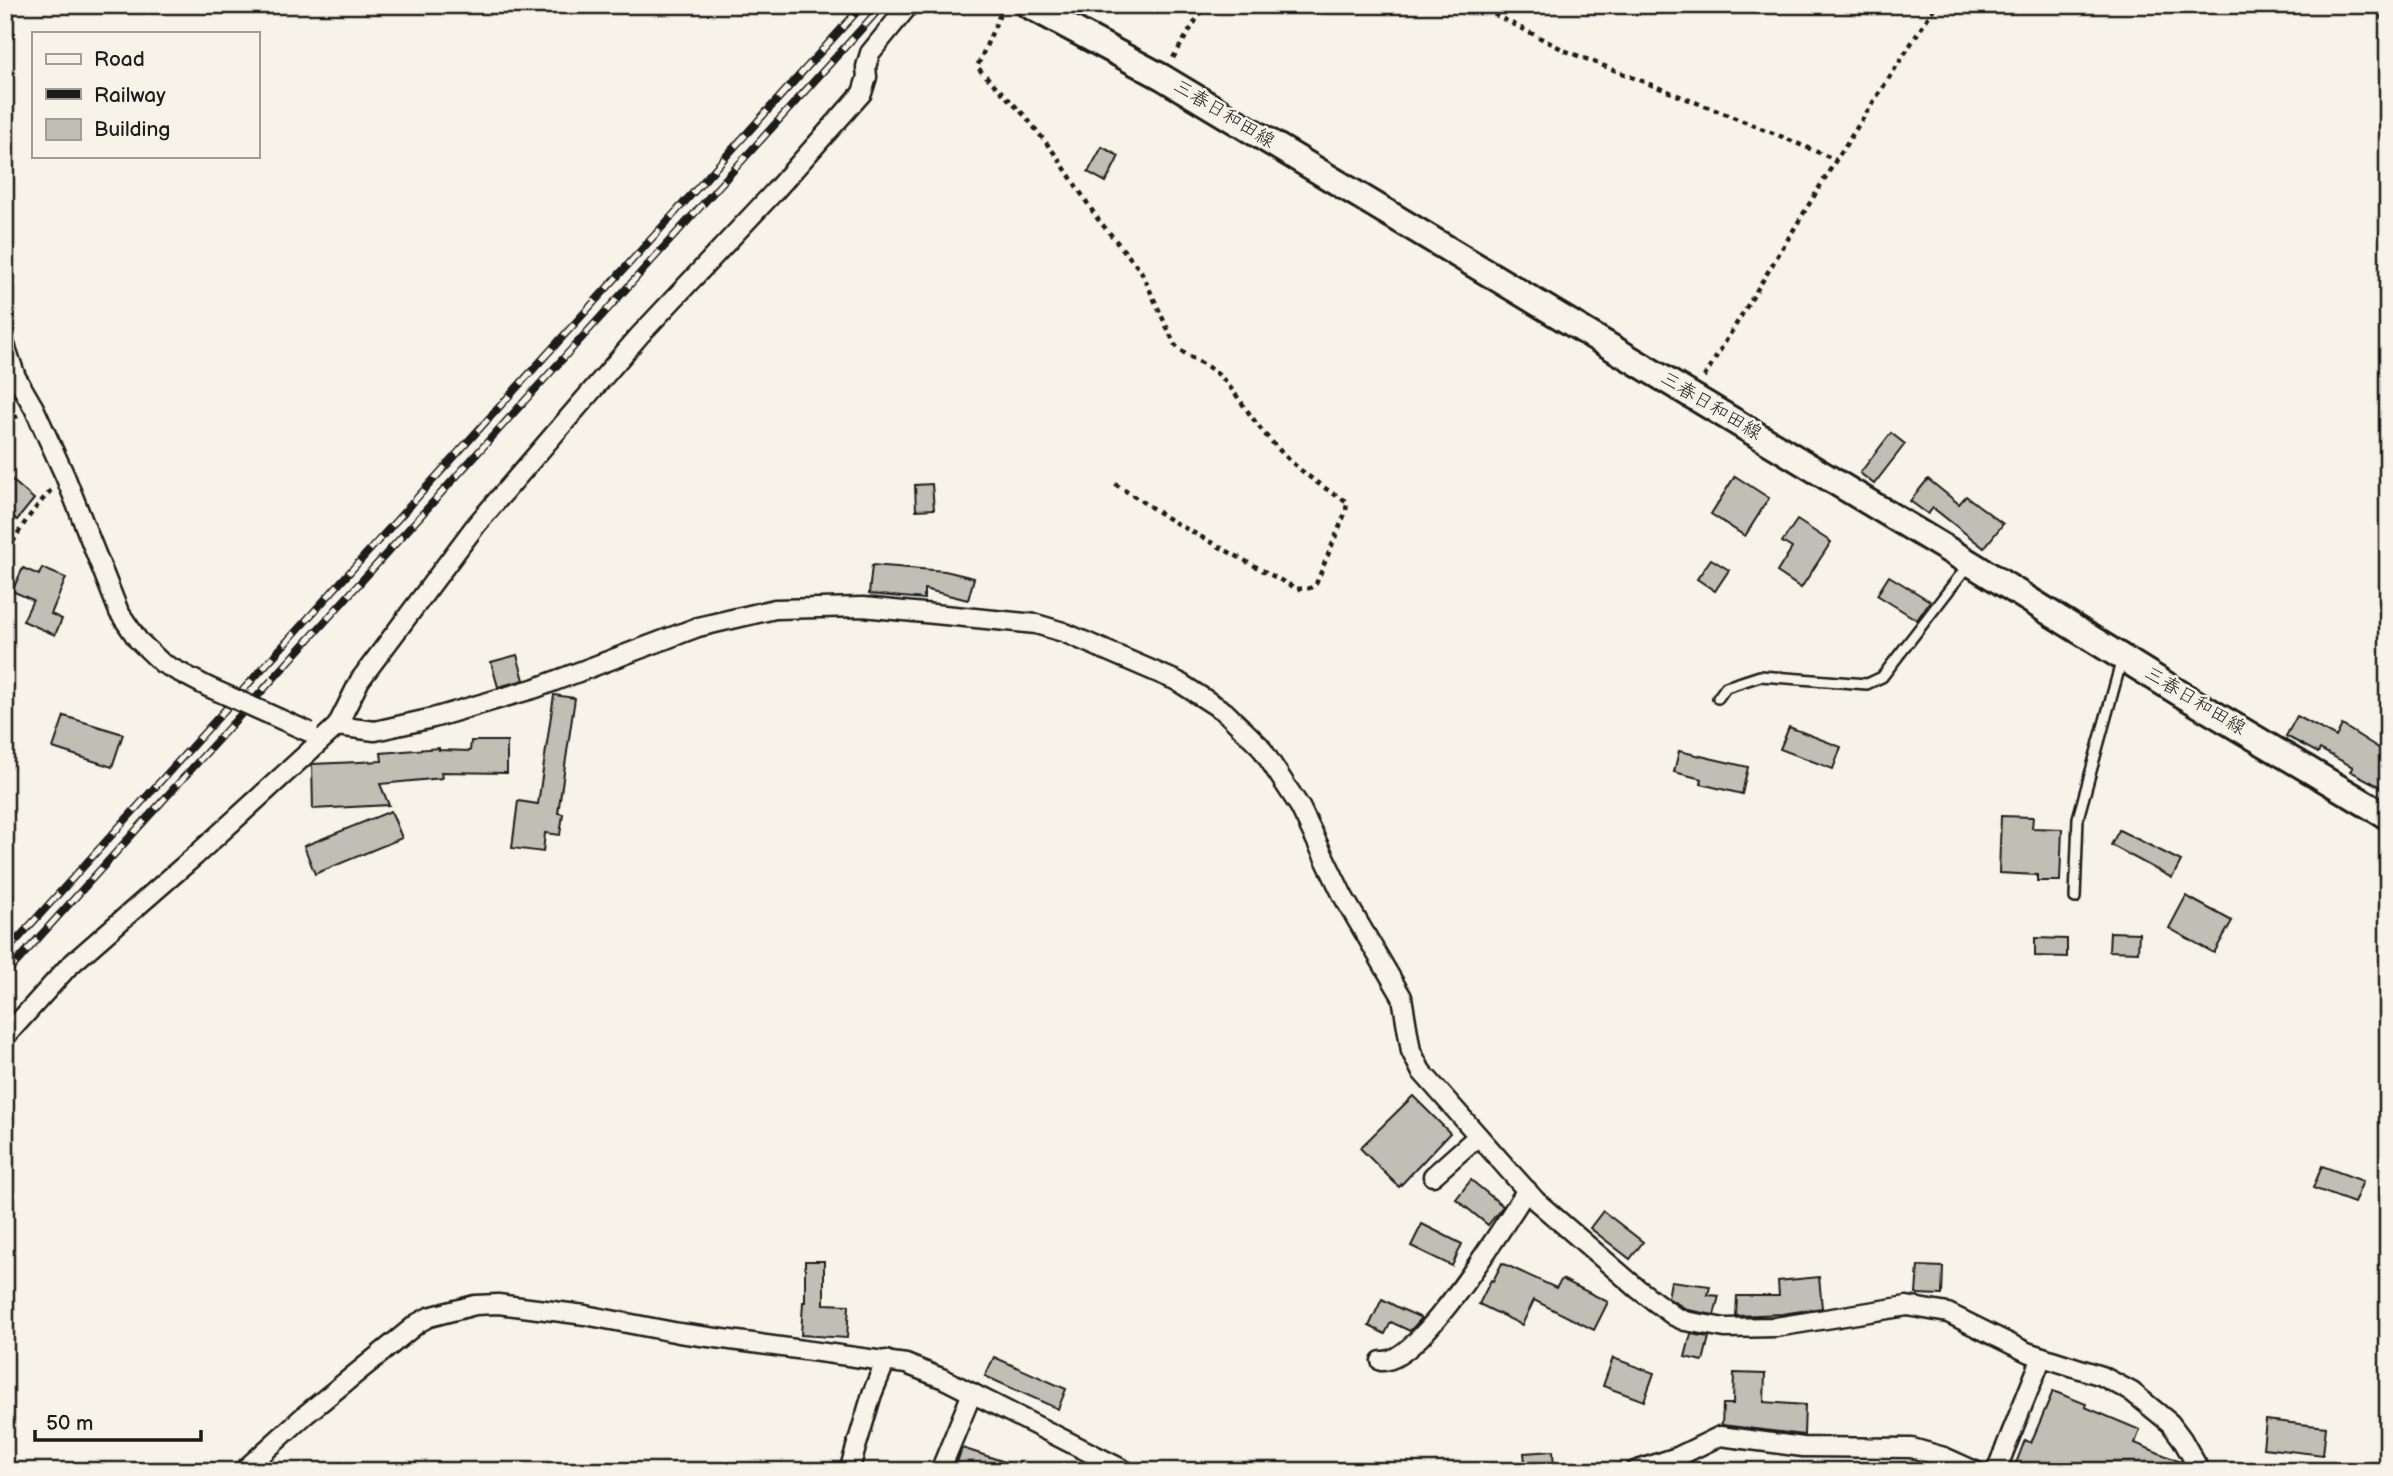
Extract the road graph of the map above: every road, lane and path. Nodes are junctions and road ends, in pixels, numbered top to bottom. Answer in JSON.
{"nodes":[{"id":1,"x":909,"y":5,"type":"edge"},
{"id":2,"x":1004,"y":5,"type":"edge"},
{"id":3,"x":1028,"y":5,"type":"edge"},
{"id":4,"x":1205,"y":5,"type":"edge"},
{"id":5,"x":1476,"y":5,"type":"edge"},
{"id":6,"x":1936,"y":5,"type":"edge"},
{"id":7,"x":2379,"y":5,"type":"edge"},
{"id":8,"x":2388,"y":41,"type":"edge"},
{"id":9,"x":1162,"y":77,"type":"junction"},
{"id":10,"x":1836,"y":160,"type":"junction"},
{"id":11,"x":5,"y":345,"type":"edge"},
{"id":12,"x":1693,"y":396,"type":"junction"},
{"id":13,"x":65,"y":476,"type":"junction"},
{"id":14,"x":1112,"y":482,"type":"dead end"},
{"id":15,"x":5,"y":561,"type":"edge"},
{"id":16,"x":1970,"y":562,"type":"junction"},
{"id":17,"x":2123,"y":657,"type":"junction"},
{"id":18,"x":1718,"y":698,"type":"dead end"},
{"id":19,"x":337,"y":726,"type":"junction"},
{"id":20,"x":316,"y":735,"type":"junction"},
{"id":21,"x":2388,"y":817,"type":"edge"},
{"id":22,"x":2075,"y":898,"type":"dead end"},
{"id":23,"x":5,"y":1037,"type":"edge"},
{"id":24,"x":1478,"y":1136,"type":"junction"},
{"id":25,"x":1433,"y":1176,"type":"dead end"},
{"id":26,"x":1527,"y":1190,"type":"junction"},
{"id":27,"x":2042,"y":1357,"type":"junction"},
{"id":28,"x":886,"y":1360,"type":"junction"},
{"id":29,"x":1381,"y":1361,"type":"dead end"},
{"id":30,"x":972,"y":1393,"type":"junction"},
{"id":31,"x":243,"y":1471,"type":"edge"},
{"id":32,"x":849,"y":1471,"type":"edge"},
{"id":33,"x":940,"y":1471,"type":"edge"},
{"id":34,"x":1126,"y":1471,"type":"edge"},
{"id":35,"x":1635,"y":1471,"type":"edge"},
{"id":36,"x":1975,"y":1471,"type":"edge"},
{"id":37,"x":1996,"y":1471,"type":"edge"},
{"id":38,"x":2200,"y":1471,"type":"edge"}],
"edges":[{"from":1,"to":19,"type":"street"},
{"from":2,"to":14,"type":"path"},
{"from":3,"to":9,"type":"main road","name":"三春日和田線"},
{"from":4,"to":9,"type":"path"},
{"from":5,"to":10,"type":"path"},
{"from":6,"to":10,"type":"path"},
{"from":7,"to":8,"type":"path"},
{"from":9,"to":12,"type":"main road","name":"三春日和田線"},
{"from":10,"to":12,"type":"path"},
{"from":11,"to":13,"type":"street"},
{"from":12,"to":16,"type":"main road","name":"三春日和田線"},
{"from":13,"to":15,"type":"path"},
{"from":13,"to":20,"type":"street","bridge":true},
{"from":16,"to":17,"type":"main road","name":"三春日和田線"},
{"from":16,"to":18,"type":"lane"},
{"from":17,"to":21,"type":"main road","name":"三春日和田線"},
{"from":17,"to":22,"type":"lane"},
{"from":19,"to":20,"type":"street"},
{"from":19,"to":24,"type":"street"},
{"from":20,"to":23,"type":"street"},
{"from":24,"to":25,"type":"street"},
{"from":24,"to":26,"type":"street"},
{"from":26,"to":27,"type":"street"},
{"from":26,"to":29,"type":"street"},
{"from":27,"to":37,"type":"street"},
{"from":27,"to":38,"type":"street"},
{"from":28,"to":30,"type":"street"},
{"from":28,"to":31,"type":"street"},
{"from":28,"to":32,"type":"street"},
{"from":30,"to":33,"type":"street"},
{"from":30,"to":34,"type":"street"},
{"from":35,"to":36,"type":"street"}]}
